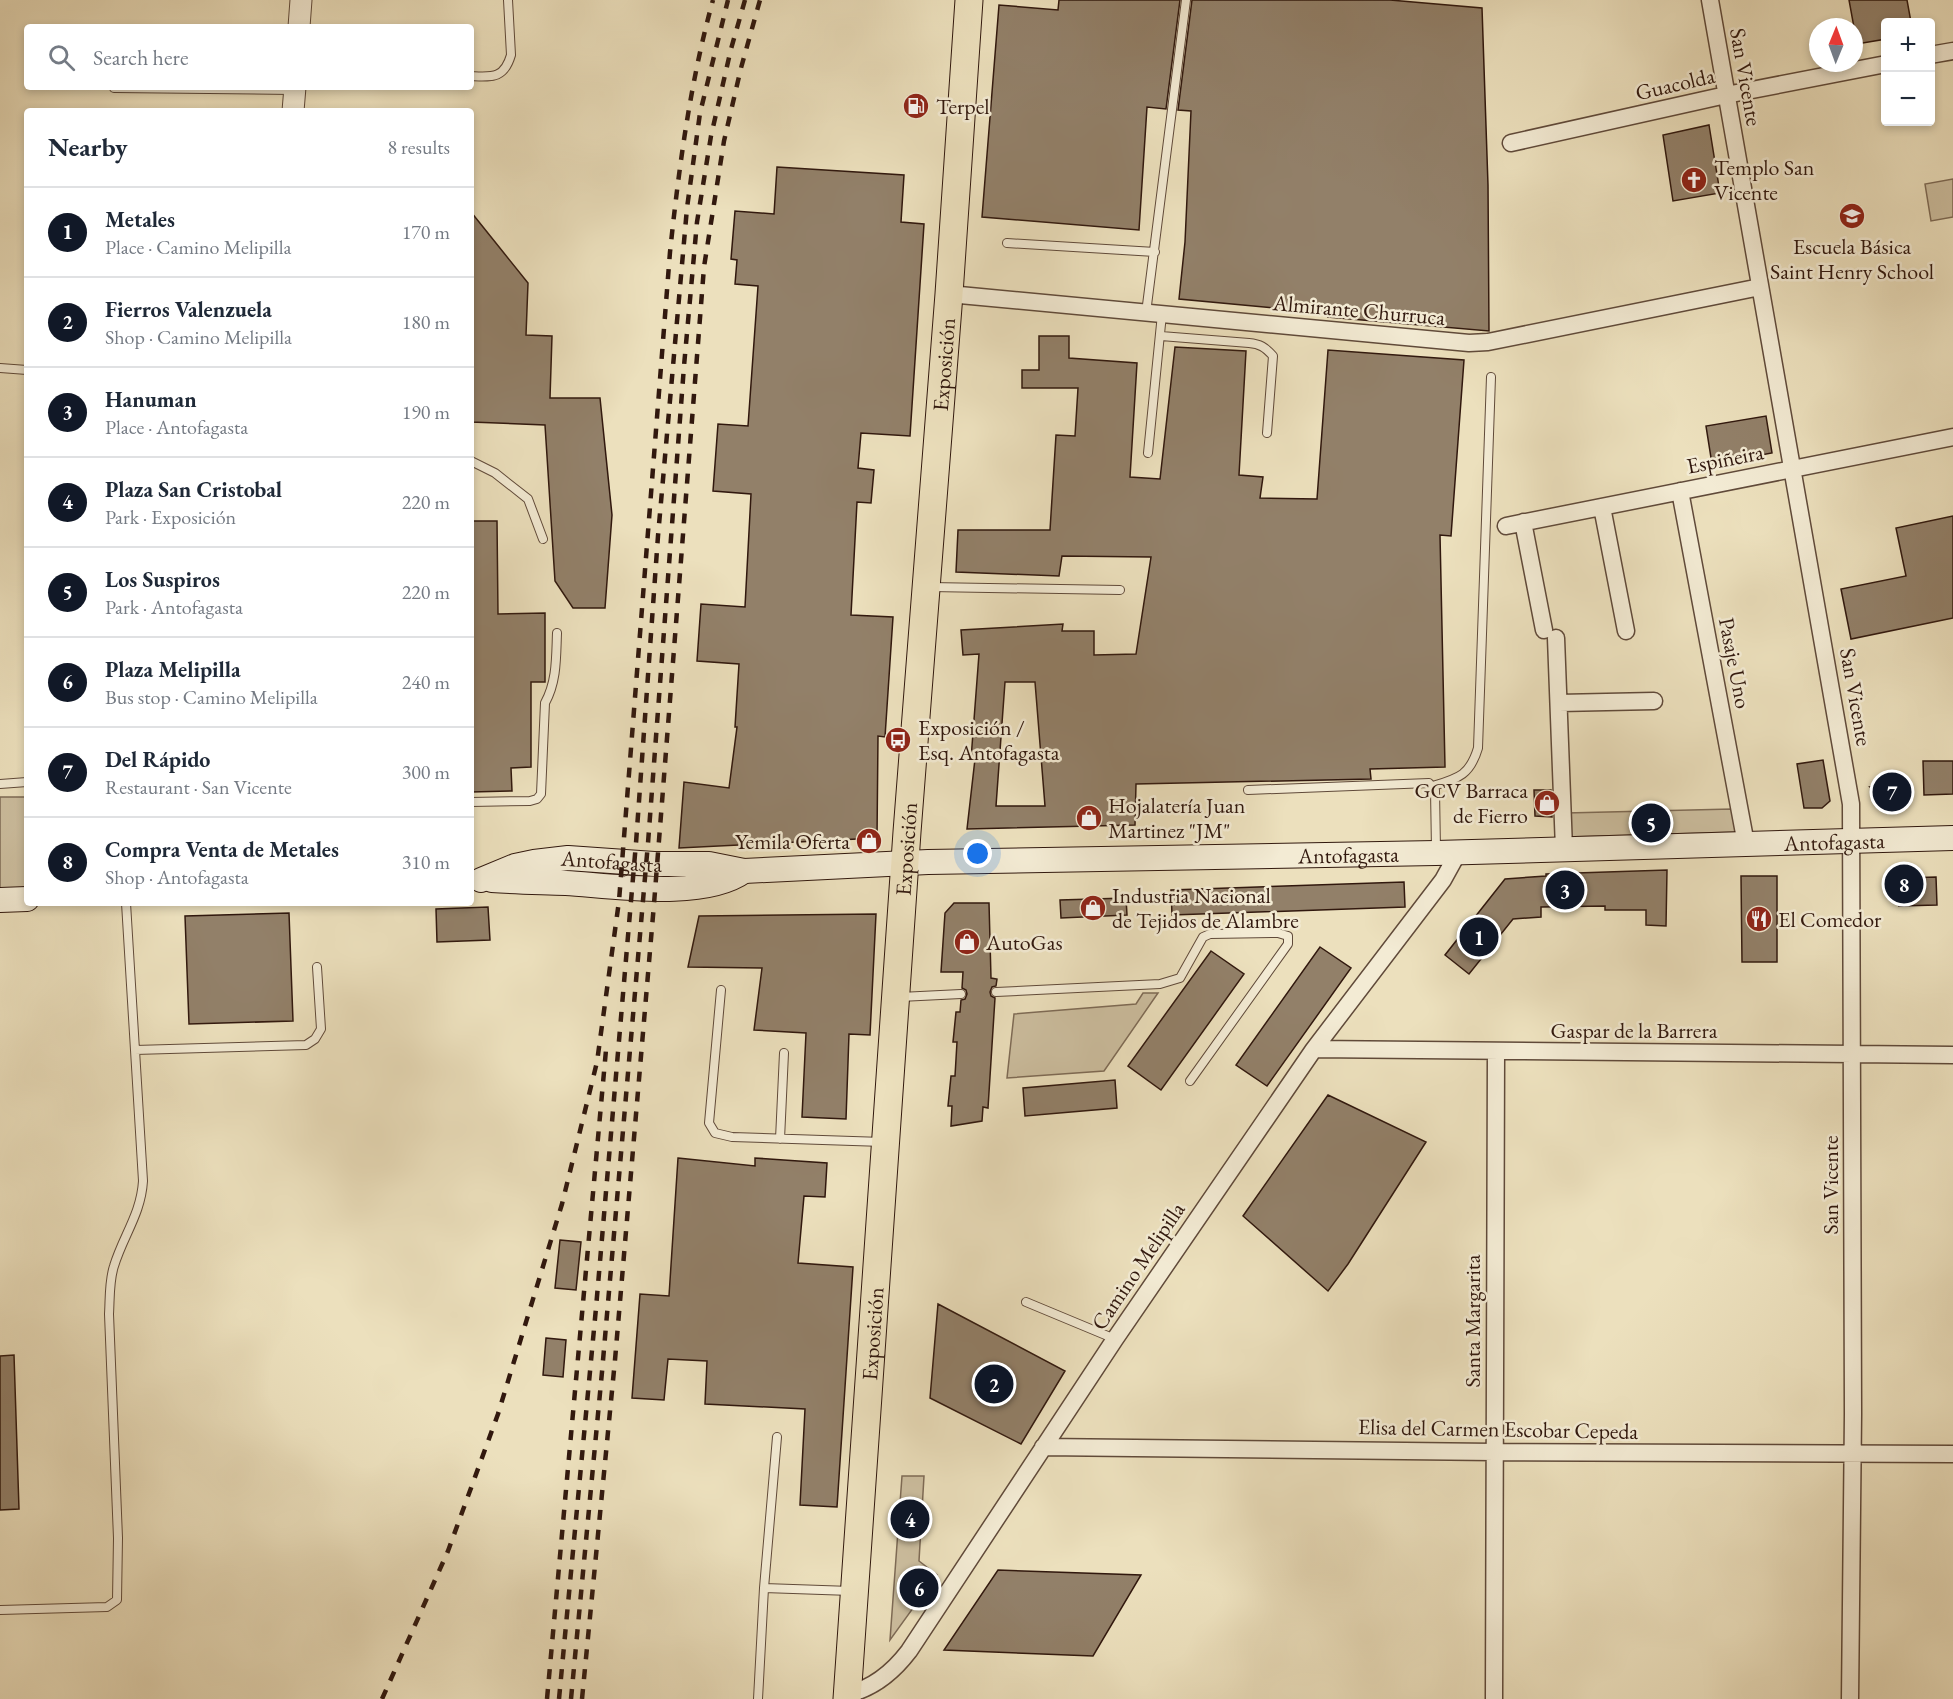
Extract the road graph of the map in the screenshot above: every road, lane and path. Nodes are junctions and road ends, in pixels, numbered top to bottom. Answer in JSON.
{"nodes":[{"id":1,"x":301,"y":0,"type":"edge"},
{"id":2,"x":508,"y":0,"type":"edge"},
{"id":3,"x":969,"y":0,"type":"edge"},
{"id":4,"x":1186,"y":0,"type":"edge"},
{"id":5,"x":1710,"y":0,"type":"edge"},
{"id":6,"x":299,"y":24,"type":"edge"},
{"id":7,"x":1953,"y":51,"type":"edge"},
{"id":8,"x":1935,"y":54,"type":"edge"},
{"id":9,"x":1881,"y":65,"type":"edge"},
{"id":10,"x":474,"y":76,"type":"edge"},
{"id":11,"x":159,"y":90,"type":"edge"},
{"id":12,"x":1726,"y":95,"type":"junction"},
{"id":13,"x":294,"y":96,"type":"edge"},
{"id":14,"x":1511,"y":143,"type":"dead end"},
{"id":15,"x":1007,"y":243,"type":"dead end"},
{"id":16,"x":1155,"y":252,"type":"junction"},
{"id":17,"x":1760,"y":287,"type":"junction"},
{"id":18,"x":949,"y":294,"type":"junction"},
{"id":19,"x":1154,"y":314,"type":"junction"},
{"id":20,"x":1161,"y":336,"type":"junction"},
{"id":21,"x":0,"y":368,"type":"edge"},
{"id":22,"x":24,"y":370,"type":"edge"},
{"id":23,"x":1491,"y":376,"type":"dead end"},
{"id":24,"x":1268,"y":433,"type":"dead end"},
{"id":25,"x":1953,"y":437,"type":"edge"},
{"id":26,"x":1148,"y":453,"type":"dead end"},
{"id":27,"x":474,"y":462,"type":"edge"},
{"id":28,"x":1793,"y":469,"type":"junction"},
{"id":29,"x":1680,"y":491,"type":"junction"},
{"id":30,"x":1602,"y":507,"type":"junction"},
{"id":31,"x":1524,"y":522,"type":"junction"},
{"id":32,"x":1506,"y":526,"type":"dead end"},
{"id":33,"x":543,"y":539,"type":"dead end"},
{"id":34,"x":927,"y":586,"type":"junction"},
{"id":35,"x":1120,"y":590,"type":"dead end"},
{"id":36,"x":1626,"y":631,"type":"dead end"},
{"id":37,"x":557,"y":633,"type":"dead end"},
{"id":38,"x":1654,"y":701,"type":"dead end"},
{"id":39,"x":1559,"y":703,"type":"junction"},
{"id":40,"x":24,"y":782,"type":"edge"},
{"id":41,"x":0,"y":784,"type":"edge"},
{"id":42,"x":1433,"y":786,"type":"junction"},
{"id":43,"x":1248,"y":790,"type":"dead end"},
{"id":44,"x":474,"y":802,"type":"edge"},
{"id":45,"x":1953,"y":838,"type":"edge"},
{"id":46,"x":1852,"y":840,"type":"junction"},
{"id":47,"x":1746,"y":843,"type":"junction"},
{"id":48,"x":1564,"y":849,"type":"junction"},
{"id":49,"x":1448,"y":852,"type":"junction"},
{"id":50,"x":906,"y":863,"type":"junction"},
{"id":51,"x":476,"y":880,"type":"edge"},
{"id":52,"x":24,"y":899,"type":"edge"},
{"id":53,"x":0,"y":900,"type":"edge"},
{"id":54,"x":126,"y":906,"type":"edge"},
{"id":55,"x":317,"y":967,"type":"dead end"},
{"id":56,"x":721,"y":990,"type":"dead end"},
{"id":57,"x":996,"y":992,"type":"dead end"},
{"id":58,"x":961,"y":994,"type":"dead end"},
{"id":59,"x":896,"y":997,"type":"junction"},
{"id":60,"x":1314,"y":1049,"type":"junction"},
{"id":61,"x":135,"y":1050,"type":"junction"},
{"id":62,"x":1496,"y":1051,"type":"junction"},
{"id":63,"x":784,"y":1053,"type":"dead end"},
{"id":64,"x":1852,"y":1054,"type":"junction"},
{"id":65,"x":1953,"y":1055,"type":"edge"},
{"id":66,"x":1190,"y":1082,"type":"dead end"},
{"id":67,"x":780,"y":1139,"type":"junction"},
{"id":68,"x":886,"y":1143,"type":"junction"},
{"id":69,"x":1026,"y":1302,"type":"dead end"},
{"id":70,"x":1115,"y":1339,"type":"junction"},
{"id":71,"x":777,"y":1437,"type":"dead end"},
{"id":72,"x":1043,"y":1447,"type":"junction"},
{"id":73,"x":1494,"y":1452,"type":"junction"},
{"id":74,"x":1853,"y":1454,"type":"junction"},
{"id":75,"x":1953,"y":1454,"type":"edge"},
{"id":76,"x":764,"y":1588,"type":"junction"},
{"id":77,"x":855,"y":1591,"type":"junction"},
{"id":78,"x":0,"y":1610,"type":"edge"},
{"id":79,"x":847,"y":1697,"type":"edge"},
{"id":80,"x":758,"y":1699,"type":"edge"},
{"id":81,"x":1494,"y":1699,"type":"edge"},
{"id":82,"x":1850,"y":1699,"type":"edge"}],
"edges":[{"from":1,"to":6,"type":"street"},
{"from":2,"to":10,"type":"lane"},
{"from":3,"to":18,"type":"main road","name":"Exposición"},
{"from":4,"to":16,"type":"lane"},
{"from":5,"to":12,"type":"street","name":"San Vicente"},
{"from":7,"to":8,"type":"street"},
{"from":9,"to":12,"type":"street","name":"Guacolda"},
{"from":11,"to":13,"type":"lane"},
{"from":12,"to":14,"type":"street","name":"Guacolda"},
{"from":12,"to":17,"type":"street","name":"San Vicente"},
{"from":15,"to":16,"type":"lane"},
{"from":16,"to":19,"type":"lane"},
{"from":17,"to":19,"type":"street","name":"Almirante Churruca"},
{"from":17,"to":28,"type":"street","name":"San Vicente"},
{"from":18,"to":19,"type":"street","name":"Almirante Churruca"},
{"from":18,"to":34,"type":"main road","name":"Exposición"},
{"from":19,"to":20,"type":"lane"},
{"from":20,"to":24,"type":"lane"},
{"from":20,"to":26,"type":"lane"},
{"from":21,"to":22,"type":"lane"},
{"from":23,"to":42,"type":"lane"},
{"from":25,"to":28,"type":"street","name":"Espiñeira"},
{"from":27,"to":33,"type":"lane"},
{"from":28,"to":29,"type":"street","name":"Espiñeira"},
{"from":28,"to":46,"type":"street","name":"San Vicente"},
{"from":29,"to":30,"type":"street","name":"Espiñeira"},
{"from":29,"to":47,"type":"street","name":"Pasaje Uno"},
{"from":30,"to":31,"type":"street","name":"Espiñeira"},
{"from":30,"to":36,"type":"street"},
{"from":31,"to":32,"type":"street","name":"Espiñeira"},
{"from":31,"to":39,"type":"street"},
{"from":34,"to":35,"type":"lane"},
{"from":34,"to":50,"type":"main road","name":"Exposición"},
{"from":37,"to":44,"type":"lane"},
{"from":38,"to":39,"type":"street"},
{"from":39,"to":48,"type":"street"},
{"from":40,"to":41,"type":"lane"},
{"from":42,"to":43,"type":"lane"},
{"from":42,"to":49,"type":"lane"},
{"from":45,"to":46,"type":"main road","name":"Antofagasta"},
{"from":46,"to":47,"type":"main road","name":"Antofagasta"},
{"from":46,"to":64,"type":"street","name":"San Vicente"},
{"from":47,"to":48,"type":"main road","name":"Antofagasta"},
{"from":48,"to":49,"type":"main road","name":"Antofagasta"},
{"from":49,"to":50,"type":"main road","name":"Antofagasta"},
{"from":49,"to":60,"type":"street","name":"Camino Melipilla"},
{"from":50,"to":51,"type":"main road","name":"Antofagasta"},
{"from":50,"to":59,"type":"main road","name":"Exposición"},
{"from":52,"to":53,"type":"main road"},
{"from":54,"to":61,"type":"lane"},
{"from":55,"to":61,"type":"lane"},
{"from":56,"to":67,"type":"lane"},
{"from":57,"to":66,"type":"lane"},
{"from":58,"to":59,"type":"lane"},
{"from":59,"to":68,"type":"main road","name":"Exposición"},
{"from":60,"to":62,"type":"street","name":"Gaspar de la Barrera"},
{"from":60,"to":70,"type":"street","name":"Camino Melipilla"},
{"from":61,"to":78,"type":"lane"},
{"from":62,"to":64,"type":"street","name":"Gaspar de la Barrera"},
{"from":62,"to":73,"type":"street","name":"Santa Margarita"},
{"from":63,"to":67,"type":"lane"},
{"from":64,"to":65,"type":"street","name":"Gaspar de la Barrera"},
{"from":64,"to":74,"type":"street","name":"San Vicente"},
{"from":67,"to":68,"type":"lane"},
{"from":68,"to":77,"type":"main road","name":"Exposición"},
{"from":69,"to":70,"type":"lane"},
{"from":70,"to":72,"type":"street","name":"Camino Melipilla"},
{"from":71,"to":76,"type":"lane"},
{"from":72,"to":73,"type":"street","name":"Elisa del Carmen Escobar Cepeda"},
{"from":72,"to":79,"type":"street","name":"Camino Melipilla"},
{"from":73,"to":74,"type":"street","name":"Elisa del Carmen Escobar Cepeda"},
{"from":73,"to":81,"type":"street","name":"Santa Margarita"},
{"from":74,"to":75,"type":"street","name":"Elisa del Carmen Escobar Cepeda"},
{"from":74,"to":82,"type":"street","name":"San Vicente"},
{"from":76,"to":77,"type":"lane"},
{"from":76,"to":80,"type":"lane"},
{"from":77,"to":79,"type":"main road","name":"Exposición"}]}
